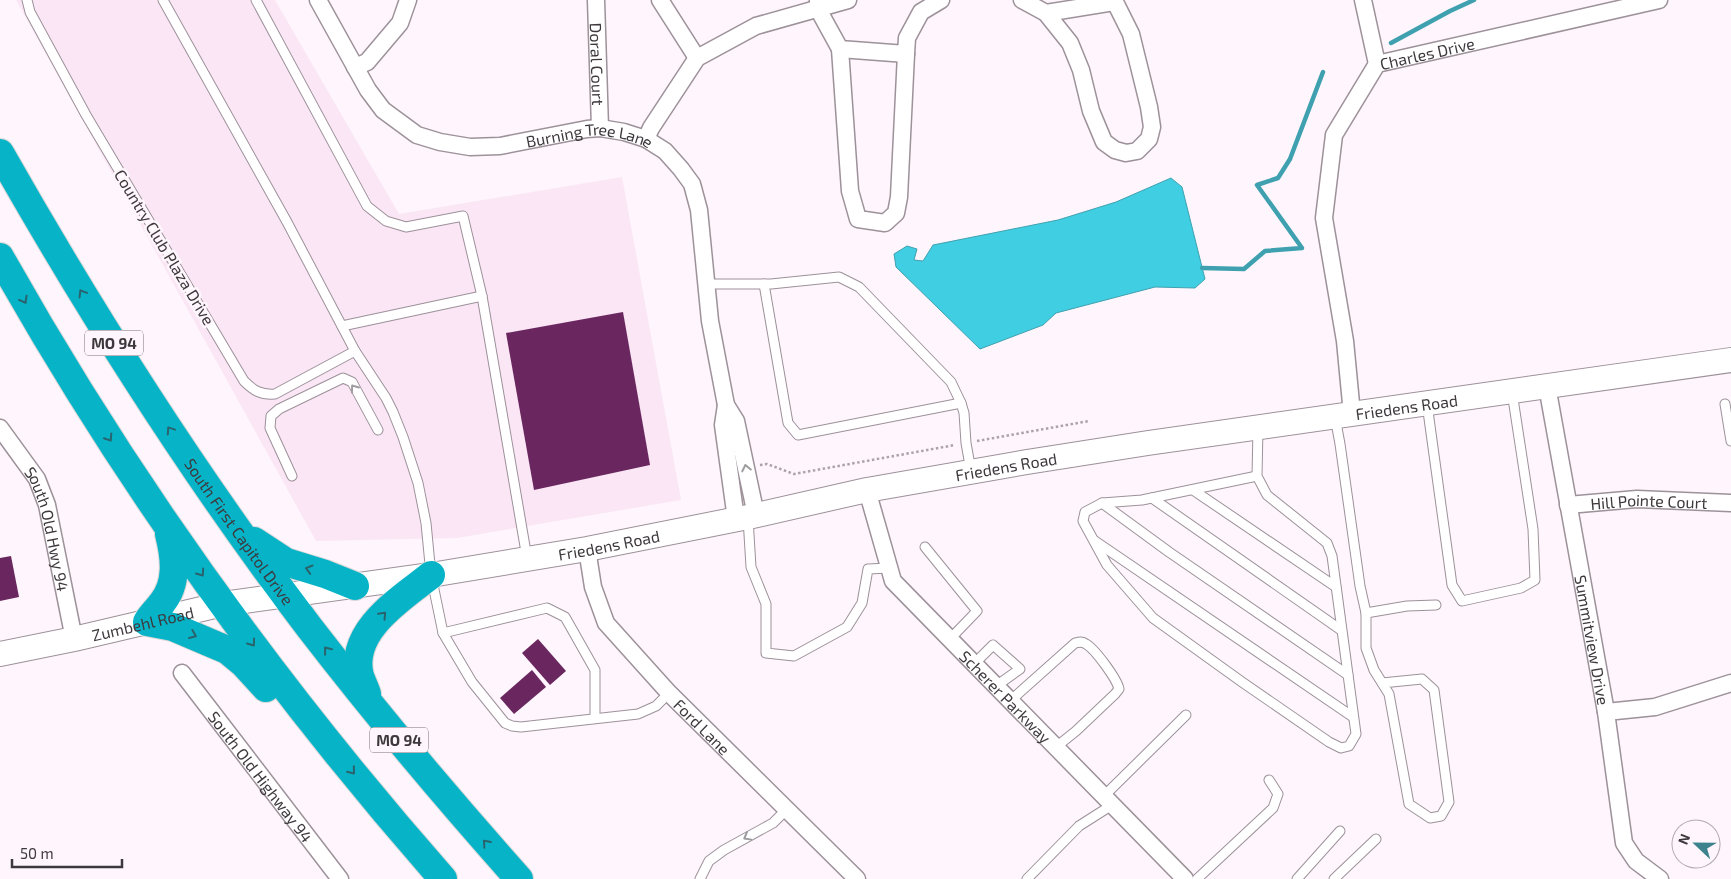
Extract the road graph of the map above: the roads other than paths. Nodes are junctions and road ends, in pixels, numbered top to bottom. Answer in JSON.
{"nodes":[{"id":1,"x":27,"y":0,"type":"edge"},
{"id":2,"x":163,"y":0,"type":"edge"},
{"id":3,"x":256,"y":0,"type":"edge"},
{"id":4,"x":318,"y":0,"type":"edge"},
{"id":5,"x":408,"y":0,"type":"edge"},
{"id":6,"x":596,"y":0,"type":"edge"},
{"id":7,"x":660,"y":0,"type":"edge"},
{"id":8,"x":848,"y":0,"type":"edge"},
{"id":9,"x":942,"y":0,"type":"edge"},
{"id":10,"x":1022,"y":0,"type":"edge"},
{"id":11,"x":1363,"y":0,"type":"edge"},
{"id":12,"x":1659,"y":0,"type":"edge"},
{"id":13,"x":1114,"y":1,"type":"edge"},
{"id":14,"x":818,"y":4,"type":"edge"},
{"id":15,"x":1046,"y":13,"type":"junction"},
{"id":16,"x":840,"y":49,"type":"junction"},
{"id":17,"x":906,"y":54,"type":"junction"},
{"id":18,"x":697,"y":58,"type":"junction"},
{"id":19,"x":1377,"y":64,"type":"junction"},
{"id":20,"x":355,"y":67,"type":"junction"},
{"id":21,"x":600,"y":128,"type":"junction"},
{"id":22,"x":646,"y":139,"type":"junction"},
{"id":23,"x":0,"y":153,"type":"edge"},
{"id":24,"x":0,"y":257,"type":"edge"},
{"id":25,"x":706,"y":284,"type":"junction"},
{"id":26,"x":764,"y":284,"type":"junction"},
{"id":27,"x":482,"y":296,"type":"junction"},
{"id":28,"x":342,"y":326,"type":"junction"},
{"id":29,"x":355,"y":351,"type":"junction"},
{"id":30,"x":1731,"y":360,"type":"edge"},
{"id":31,"x":1547,"y":386,"type":"junction"},
{"id":32,"x":1512,"y":391,"type":"junction"},
{"id":33,"x":961,"y":403,"type":"junction"},
{"id":34,"x":1427,"y":403,"type":"junction"},
{"id":35,"x":1725,"y":404,"type":"dead end"},
{"id":36,"x":1344,"y":416,"type":"junction"},
{"id":37,"x":0,"y":428,"type":"edge"},
{"id":38,"x":1258,"y":428,"type":"junction"},
{"id":39,"x":378,"y":430,"type":"dead end"},
{"id":40,"x":1731,"y":441,"type":"edge"},
{"id":41,"x":971,"y":472,"type":"junction"},
{"id":42,"x":292,"y":476,"type":"dead end"},
{"id":43,"x":1257,"y":476,"type":"junction"},
{"id":44,"x":867,"y":490,"type":"junction"},
{"id":45,"x":1193,"y":490,"type":"junction"},
{"id":46,"x":1152,"y":498,"type":"junction"},
{"id":47,"x":1102,"y":503,"type":"junction"},
{"id":48,"x":1731,"y":503,"type":"edge"},
{"id":49,"x":1568,"y":505,"type":"junction"},
{"id":50,"x":747,"y":517,"type":"junction"},
{"id":51,"x":167,"y":526,"type":"junction"},
{"id":52,"x":237,"y":528,"type":"junction"},
{"id":53,"x":1093,"y":539,"type":"junction"},
{"id":54,"x":925,"y":547,"type":"dead end"},
{"id":55,"x":587,"y":549,"type":"junction"},
{"id":56,"x":527,"y":558,"type":"junction"},
{"id":57,"x":890,"y":568,"type":"junction"},
{"id":58,"x":431,"y":575,"type":"junction"},
{"id":59,"x":355,"y":586,"type":"junction"},
{"id":60,"x":1336,"y":587,"type":"junction"},
{"id":61,"x":286,"y":596,"type":"junction"},
{"id":62,"x":223,"y":604,"type":"junction"},
{"id":63,"x":1436,"y":605,"type":"dead end"},
{"id":64,"x":1366,"y":614,"type":"junction"},
{"id":65,"x":147,"y":622,"type":"junction"},
{"id":66,"x":1342,"y":630,"type":"junction"},
{"id":67,"x":443,"y":633,"type":"junction"},
{"id":68,"x":74,"y":639,"type":"junction"},
{"id":69,"x":950,"y":639,"type":"junction"},
{"id":70,"x":0,"y":654,"type":"edge"},
{"id":71,"x":974,"y":664,"type":"junction"},
{"id":72,"x":182,"y":673,"type":"dead end"},
{"id":73,"x":1348,"y":675,"type":"junction"},
{"id":74,"x":1382,"y":683,"type":"junction"},
{"id":75,"x":1731,"y":683,"type":"edge"},
{"id":76,"x":996,"y":686,"type":"junction"},
{"id":77,"x":669,"y":694,"type":"junction"},
{"id":78,"x":1010,"y":701,"type":"junction"},
{"id":79,"x":372,"y":707,"type":"junction"},
{"id":80,"x":1606,"y":712,"type":"junction"},
{"id":81,"x":1186,"y":715,"type":"dead end"},
{"id":82,"x":1353,"y":717,"type":"junction"},
{"id":83,"x":595,"y":718,"type":"junction"},
{"id":84,"x":312,"y":722,"type":"junction"},
{"id":85,"x":1056,"y":747,"type":"junction"},
{"id":86,"x":1268,"y":780,"type":"dead end"},
{"id":87,"x":1108,"y":800,"type":"junction"},
{"id":88,"x":787,"y":809,"type":"junction"},
{"id":89,"x":1340,"y":831,"type":"dead end"},
{"id":90,"x":1376,"y":839,"type":"dead end"},
{"id":91,"x":854,"y":878,"type":"edge"},
{"id":92,"x":340,"y":879,"type":"edge"},
{"id":93,"x":443,"y":879,"type":"edge"},
{"id":94,"x":519,"y":879,"type":"edge"},
{"id":95,"x":700,"y":879,"type":"edge"},
{"id":96,"x":1027,"y":879,"type":"edge"},
{"id":97,"x":1185,"y":879,"type":"edge"},
{"id":98,"x":1197,"y":879,"type":"edge"},
{"id":99,"x":1297,"y":879,"type":"edge"},
{"id":100,"x":1334,"y":879,"type":"edge"},
{"id":101,"x":1660,"y":879,"type":"edge"}],
"edges":[{"from":1,"to":29,"type":"lane","name":"Country Club Plaza Drive"},
{"from":2,"to":28,"type":"lane"},
{"from":3,"to":27,"type":"lane"},
{"from":4,"to":20,"type":"street","name":"Burning Tree Lane"},
{"from":5,"to":20,"type":"street"},
{"from":6,"to":21,"type":"street","name":"Doral Court"},
{"from":7,"to":18,"type":"street"},
{"from":8,"to":14,"type":"street"},
{"from":9,"to":17,"type":"street"},
{"from":10,"to":15,"type":"street"},
{"from":11,"to":19,"type":"street"},
{"from":12,"to":19,"type":"street","name":"Charles Drive"},
{"from":13,"to":15,"type":"street"},
{"from":13,"to":15,"type":"street"},
{"from":14,"to":16,"type":"street"},
{"from":14,"to":18,"type":"street"},
{"from":16,"to":17,"type":"street"},
{"from":16,"to":17,"type":"street"},
{"from":18,"to":22,"type":"street"},
{"from":19,"to":36,"type":"street","name":"Charles Drive"},
{"from":20,"to":21,"type":"street","name":"Burning Tree Lane"},
{"from":21,"to":22,"type":"street","name":"Burning Tree Lane"},
{"from":22,"to":25,"type":"street","name":"Burning Tree Lane"},
{"from":52,"to":23,"type":"highway","name":"South First Capitol Drive","number":"MO 94","one_way":true},
{"from":24,"to":51,"type":"highway","number":"MO 94","one_way":true},
{"from":25,"to":26,"type":"lane"},
{"from":25,"to":50,"type":"street","name":"Burning Tree Lane"},
{"from":26,"to":33,"type":"lane"},
{"from":26,"to":33,"type":"lane"},
{"from":27,"to":28,"type":"lane"},
{"from":27,"to":56,"type":"lane"},
{"from":28,"to":29,"type":"lane"},
{"from":29,"to":58,"type":"lane"},
{"from":30,"to":31,"type":"main road","name":"Friedens Road"},
{"from":31,"to":32,"type":"main road","name":"Friedens Road"},
{"from":31,"to":49,"type":"street","name":"Summitview Drive"},
{"from":32,"to":34,"type":"main road","name":"Friedens Road"},
{"from":32,"to":34,"type":"lane"},
{"from":33,"to":41,"type":"lane"},
{"from":34,"to":36,"type":"main road","name":"Friedens Road"},
{"from":35,"to":40,"type":"lane"},
{"from":36,"to":38,"type":"main road","name":"Friedens Road"},
{"from":36,"to":64,"type":"lane"},
{"from":37,"to":68,"type":"street","name":"South Old Hwy 94"},
{"from":38,"to":41,"type":"main road","name":"Friedens Road"},
{"from":38,"to":43,"type":"lane"},
{"from":39,"to":42,"type":"lane","one_way":true},
{"from":41,"to":44,"type":"main road","name":"Friedens Road"},
{"from":43,"to":45,"type":"lane"},
{"from":43,"to":60,"type":"lane"},
{"from":44,"to":50,"type":"main road","name":"Friedens Road"},
{"from":44,"to":57,"type":"street","name":"Scherer Parkway"},
{"from":45,"to":46,"type":"lane"},
{"from":45,"to":60,"type":"lane"},
{"from":46,"to":47,"type":"lane"},
{"from":46,"to":66,"type":"lane"},
{"from":47,"to":53,"type":"lane"},
{"from":47,"to":73,"type":"lane"},
{"from":48,"to":49,"type":"street","name":"Hill Pointe Court"},
{"from":49,"to":80,"type":"street","name":"Summitview Drive"},
{"from":50,"to":55,"type":"main road","name":"Friedens Road"},
{"from":50,"to":57,"type":"lane"},
{"from":51,"to":62,"type":"highway","number":"MO 94","one_way":true},
{"from":51,"to":65,"type":"highway"},
{"from":59,"to":52,"type":"highway","one_way":true},
{"from":52,"to":61,"type":"highway","name":"South First Capitol Drive","number":"MO 94"},
{"from":53,"to":82,"type":"lane"},
{"from":53,"to":82,"type":"lane"},
{"from":54,"to":69,"type":"lane"},
{"from":55,"to":56,"type":"main road","name":"Friedens Road"},
{"from":55,"to":77,"type":"street","name":"Ford Lane"},
{"from":56,"to":58,"type":"main road","name":"Friedens Road"},
{"from":57,"to":69,"type":"street","name":"Scherer Parkway"},
{"from":58,"to":59,"type":"main road","name":"Friedens Road"},
{"from":58,"to":67,"type":"lane"},
{"from":79,"to":58,"type":"highway","one_way":true},
{"from":59,"to":61,"type":"main road","name":"Friedens Road"},
{"from":60,"to":66,"type":"lane"},
{"from":61,"to":62,"type":"main road","name":"Zumbehl Road"},
{"from":79,"to":61,"type":"highway","name":"South First Capitol Drive","number":"MO 94","one_way":true},
{"from":62,"to":65,"type":"main road","name":"Zumbehl Road"},
{"from":62,"to":84,"type":"highway","number":"MO 94","one_way":true},
{"from":63,"to":64,"type":"lane"},
{"from":64,"to":74,"type":"lane"},
{"from":65,"to":68,"type":"main road","name":"Zumbehl Road"},
{"from":65,"to":84,"type":"highway","one_way":true},
{"from":66,"to":73,"type":"lane"},
{"from":67,"to":83,"type":"lane"},
{"from":67,"to":83,"type":"lane"},
{"from":68,"to":70,"type":"main road","name":"Zumbehl Road"},
{"from":69,"to":71,"type":"street","name":"Scherer Parkway"},
{"from":71,"to":76,"type":"street","name":"Scherer Parkway"},
{"from":71,"to":76,"type":"lane"},
{"from":72,"to":92,"type":"street","name":"South Old Highway 94"},
{"from":73,"to":82,"type":"lane"},
{"from":74,"to":74,"type":"lane"},
{"from":75,"to":80,"type":"street"},
{"from":76,"to":78,"type":"street","name":"Scherer Parkway"},
{"from":77,"to":83,"type":"lane"},
{"from":77,"to":88,"type":"street","name":"Ford Lane"},
{"from":78,"to":85,"type":"street","name":"Scherer Parkway"},
{"from":78,"to":85,"type":"lane"},
{"from":94,"to":79,"type":"highway","name":"South First Capitol Drive","number":"MO 94","one_way":true},
{"from":80,"to":101,"type":"street","name":"Summitview Drive"},
{"from":81,"to":87,"type":"lane"},
{"from":84,"to":93,"type":"highway","number":"MO 94","one_way":true},
{"from":85,"to":87,"type":"street","name":"Scherer Parkway"},
{"from":86,"to":98,"type":"lane"},
{"from":87,"to":96,"type":"lane"},
{"from":87,"to":97,"type":"street","name":"Scherer Parkway"},
{"from":88,"to":91,"type":"street","name":"Ford Lane"},
{"from":88,"to":95,"type":"lane","one_way":true},
{"from":89,"to":99,"type":"lane"},
{"from":90,"to":100,"type":"lane"}]}
